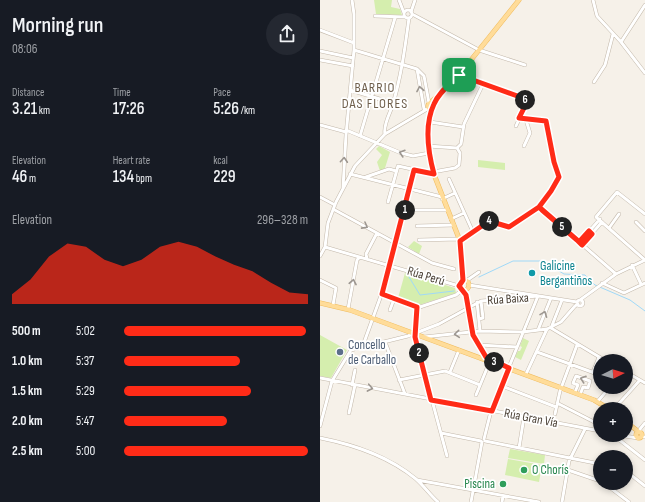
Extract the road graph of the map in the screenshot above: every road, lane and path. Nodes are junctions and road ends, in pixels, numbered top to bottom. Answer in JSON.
{"nodes":[{"id":1,"x":352,"y":0,"type":"edge"},
{"id":2,"x":399,"y":0,"type":"edge"},
{"id":3,"x":415,"y":0,"type":"edge"},
{"id":4,"x":519,"y":0,"type":"edge"},
{"id":5,"x":593,"y":0,"type":"edge"},
{"id":6,"x":645,"y":5,"type":"edge"},
{"id":7,"x":413,"y":7,"type":"junction"},
{"id":8,"x":404,"y":10,"type":"junction"},
{"id":9,"x":411,"y":13,"type":"junction"},
{"id":10,"x":375,"y":16,"type":"dead end"},
{"id":11,"x":395,"y":18,"type":"junction"},
{"id":12,"x":405,"y":18,"type":"junction"},
{"id":13,"x":409,"y":18,"type":"junction"},
{"id":14,"x":320,"y":30,"type":"edge"},
{"id":15,"x":613,"y":34,"type":"junction"},
{"id":16,"x":621,"y":42,"type":"junction"},
{"id":17,"x":354,"y":43,"type":"junction"},
{"id":18,"x":354,"y":50,"type":"junction"},
{"id":19,"x":479,"y":50,"type":"junction"},
{"id":20,"x":320,"y":51,"type":"edge"},
{"id":21,"x":353,"y":58,"type":"junction"},
{"id":22,"x":383,"y":59,"type":"junction"},
{"id":23,"x":320,"y":60,"type":"edge"},
{"id":24,"x":403,"y":64,"type":"junction"},
{"id":25,"x":525,"y":65,"type":"dead end"},
{"id":26,"x":353,"y":66,"type":"junction"},
{"id":27,"x":418,"y":71,"type":"junction"},
{"id":28,"x":645,"y":73,"type":"edge"},
{"id":29,"x":459,"y":75,"type":"junction"},
{"id":30,"x":594,"y":82,"type":"dead end"},
{"id":31,"x":483,"y":84,"type":"junction"},
{"id":32,"x":350,"y":90,"type":"junction"},
{"id":33,"x":372,"y":97,"type":"junction"},
{"id":34,"x":393,"y":103,"type":"junction"},
{"id":35,"x":429,"y":107,"type":"junction"},
{"id":36,"x":519,"y":118,"type":"junction"},
{"id":37,"x":526,"y":120,"type":"junction"},
{"id":38,"x":430,"y":122,"type":"junction"},
{"id":39,"x":320,"y":125,"type":"edge"},
{"id":40,"x":516,"y":126,"type":"dead end"},
{"id":41,"x":463,"y":127,"type":"junction"},
{"id":42,"x":346,"y":131,"type":"junction"},
{"id":43,"x":385,"y":134,"type":"junction"},
{"id":44,"x":360,"y":136,"type":"junction"},
{"id":45,"x":376,"y":143,"type":"junction"},
{"id":46,"x":428,"y":146,"type":"junction"},
{"id":47,"x":524,"y":146,"type":"dead end"},
{"id":48,"x":457,"y":148,"type":"junction"},
{"id":49,"x":429,"y":153,"type":"junction"},
{"id":50,"x":414,"y":170,"type":"junction"},
{"id":51,"x":396,"y":171,"type":"junction"},
{"id":52,"x":434,"y":173,"type":"junction"},
{"id":53,"x":350,"y":174,"type":"junction"},
{"id":54,"x":365,"y":177,"type":"junction"},
{"id":55,"x":449,"y":179,"type":"dead end"},
{"id":56,"x":342,"y":180,"type":"junction"},
{"id":57,"x":347,"y":181,"type":"junction"},
{"id":58,"x":393,"y":184,"type":"junction"},
{"id":59,"x":343,"y":188,"type":"junction"},
{"id":60,"x":410,"y":189,"type":"junction"},
{"id":61,"x":455,"y":193,"type":"junction"},
{"id":62,"x":320,"y":198,"type":"edge"},
{"id":63,"x":442,"y":198,"type":"junction"},
{"id":64,"x":324,"y":200,"type":"junction"},
{"id":65,"x":388,"y":202,"type":"dead end"},
{"id":66,"x":320,"y":203,"type":"edge"},
{"id":67,"x":334,"y":207,"type":"junction"},
{"id":68,"x":539,"y":207,"type":"junction"},
{"id":69,"x":405,"y":210,"type":"junction"},
{"id":70,"x":447,"y":210,"type":"junction"},
{"id":71,"x":464,"y":213,"type":"junction"},
{"id":72,"x":619,"y":214,"type":"dead end"},
{"id":73,"x":645,"y":214,"type":"edge"},
{"id":74,"x":451,"y":219,"type":"junction"},
{"id":75,"x":601,"y":221,"type":"junction"},
{"id":76,"x":636,"y":222,"type":"dead end"},
{"id":77,"x":454,"y":225,"type":"junction"},
{"id":78,"x":417,"y":226,"type":"dead end"},
{"id":79,"x":609,"y":228,"type":"junction"},
{"id":80,"x":645,"y":231,"type":"edge"},
{"id":81,"x":473,"y":232,"type":"junction"},
{"id":82,"x":377,"y":233,"type":"junction"},
{"id":83,"x":419,"y":240,"type":"dead end"},
{"id":84,"x":460,"y":240,"type":"junction"},
{"id":85,"x":396,"y":244,"type":"junction"},
{"id":86,"x":581,"y":244,"type":"junction"},
{"id":87,"x":322,"y":246,"type":"edge"},
{"id":88,"x":320,"y":256,"type":"edge"},
{"id":89,"x":360,"y":257,"type":"junction"},
{"id":90,"x":367,"y":259,"type":"junction"},
{"id":91,"x":645,"y":260,"type":"edge"},
{"id":92,"x":390,"y":265,"type":"junction"},
{"id":93,"x":632,"y":265,"type":"junction"},
{"id":94,"x":454,"y":270,"type":"dead end"},
{"id":95,"x":479,"y":272,"type":"dead end"},
{"id":96,"x":616,"y":274,"type":"junction"},
{"id":97,"x":320,"y":280,"type":"edge"},
{"id":98,"x":466,"y":282,"type":"junction"},
{"id":99,"x":602,"y":283,"type":"junction"},
{"id":100,"x":643,"y":284,"type":"edge"},
{"id":101,"x":459,"y":286,"type":"junction"},
{"id":102,"x":464,"y":290,"type":"junction"},
{"id":103,"x":524,"y":294,"type":"junction"},
{"id":104,"x":382,"y":295,"type":"junction"},
{"id":105,"x":538,"y":296,"type":"junction"},
{"id":106,"x":523,"y":298,"type":"junction"},
{"id":107,"x":550,"y":298,"type":"junction"},
{"id":108,"x":394,"y":299,"type":"junction"},
{"id":109,"x":481,"y":300,"type":"junction"},
{"id":110,"x":562,"y":300,"type":"junction"},
{"id":111,"x":477,"y":302,"type":"junction"},
{"id":112,"x":320,"y":303,"type":"edge"},
{"id":113,"x":576,"y":303,"type":"junction"},
{"id":114,"x":333,"y":306,"type":"junction"},
{"id":115,"x":468,"y":306,"type":"junction"},
{"id":116,"x":417,"y":307,"type":"junction"},
{"id":117,"x":348,"y":309,"type":"junction"},
{"id":118,"x":390,"y":310,"type":"dead end"},
{"id":119,"x":373,"y":318,"type":"junction"},
{"id":120,"x":479,"y":319,"type":"junction"},
{"id":121,"x":549,"y":329,"type":"junction"},
{"id":122,"x":538,"y":330,"type":"junction"},
{"id":123,"x":480,"y":331,"type":"junction"},
{"id":124,"x":472,"y":332,"type":"junction"},
{"id":125,"x":524,"y":332,"type":"junction"},
{"id":126,"x":415,"y":333,"type":"junction"},
{"id":127,"x":424,"y":337,"type":"junction"},
{"id":128,"x":385,"y":342,"type":"junction"},
{"id":129,"x":577,"y":344,"type":"junction"},
{"id":130,"x":479,"y":345,"type":"junction"},
{"id":131,"x":517,"y":347,"type":"junction"},
{"id":132,"x":362,"y":348,"type":"junction"},
{"id":133,"x":459,"y":350,"type":"junction"},
{"id":134,"x":537,"y":352,"type":"junction"},
{"id":135,"x":594,"y":354,"type":"edge"},
{"id":136,"x":487,"y":359,"type":"junction"},
{"id":137,"x":570,"y":363,"type":"junction"},
{"id":138,"x":509,"y":368,"type":"junction"},
{"id":139,"x":355,"y":370,"type":"dead end"},
{"id":140,"x":450,"y":372,"type":"junction"},
{"id":141,"x":593,"y":372,"type":"edge"},
{"id":142,"x":425,"y":374,"type":"junction"},
{"id":143,"x":526,"y":374,"type":"junction"},
{"id":144,"x":633,"y":376,"type":"edge"},
{"id":145,"x":320,"y":378,"type":"edge"},
{"id":146,"x":399,"y":380,"type":"junction"},
{"id":147,"x":640,"y":380,"type":"junction"},
{"id":148,"x":332,"y":381,"type":"junction"},
{"id":149,"x":645,"y":383,"type":"edge"},
{"id":150,"x":354,"y":385,"type":"junction"},
{"id":151,"x":480,"y":385,"type":"junction"},
{"id":152,"x":578,"y":385,"type":"junction"},
{"id":153,"x":502,"y":386,"type":"junction"},
{"id":154,"x":561,"y":387,"type":"junction"},
{"id":155,"x":583,"y":387,"type":"junction"},
{"id":156,"x":575,"y":392,"type":"junction"},
{"id":157,"x":405,"y":394,"type":"junction"},
{"id":158,"x":604,"y":394,"type":"edge"},
{"id":159,"x":476,"y":395,"type":"dead end"},
{"id":160,"x":580,"y":395,"type":"junction"},
{"id":161,"x":431,"y":400,"type":"junction"},
{"id":162,"x":598,"y":401,"type":"joint"},
{"id":163,"x":620,"y":402,"type":"edge"},
{"id":164,"x":557,"y":405,"type":"junction"},
{"id":165,"x":324,"y":410,"type":"junction"},
{"id":166,"x":492,"y":411,"type":"junction"},
{"id":167,"x":329,"y":412,"type":"dead end"},
{"id":168,"x":349,"y":413,"type":"dead end"},
{"id":169,"x":555,"y":414,"type":"dead end"},
{"id":170,"x":524,"y":417,"type":"junction"},
{"id":171,"x":593,"y":422,"type":"edge"},
{"id":172,"x":645,"y":423,"type":"edge"},
{"id":173,"x":320,"y":426,"type":"edge"},
{"id":174,"x":585,"y":428,"type":"junction"},
{"id":175,"x":593,"y":430,"type":"edge"},
{"id":176,"x":441,"y":433,"type":"junction"},
{"id":177,"x":640,"y":436,"type":"edge"},
{"id":178,"x":320,"y":438,"type":"edge"},
{"id":179,"x":483,"y":441,"type":"junction"},
{"id":180,"x":622,"y":442,"type":"edge"},
{"id":181,"x":519,"y":448,"type":"junction"},
{"id":182,"x":447,"y":456,"type":"dead end"},
{"id":183,"x":572,"y":458,"type":"junction"},
{"id":184,"x":645,"y":460,"type":"edge"},
{"id":185,"x":593,"y":462,"type":"edge"},
{"id":186,"x":568,"y":470,"type":"junction"},
{"id":187,"x":633,"y":477,"type":"edge"},
{"id":188,"x":593,"y":479,"type":"edge"},
{"id":189,"x":417,"y":480,"type":"junction"},
{"id":190,"x":645,"y":486,"type":"edge"},
{"id":191,"x":473,"y":490,"type":"junction"},
{"id":192,"x":613,"y":490,"type":"edge"},
{"id":193,"x":503,"y":496,"type":"junction"},
{"id":194,"x":532,"y":501,"type":"edge"},
{"id":195,"x":438,"y":502,"type":"edge"},
{"id":196,"x":471,"y":502,"type":"edge"},
{"id":197,"x":502,"y":502,"type":"edge"},
{"id":198,"x":540,"y":502,"type":"edge"},
{"id":199,"x":562,"y":502,"type":"edge"},
{"id":200,"x":629,"y":502,"type":"edge"}],
"edges":[{"from":1,"to":17,"type":"street"},
{"from":2,"to":8,"type":"street"},
{"from":3,"to":7,"type":"street"},
{"from":4,"to":19,"type":"main road"},
{"from":5,"to":15,"type":"street"},
{"from":6,"to":16,"type":"street"},
{"from":7,"to":8,"type":"street"},
{"from":7,"to":9,"type":"street"},
{"from":8,"to":9,"type":"street"},
{"from":8,"to":12,"type":"street"},
{"from":9,"to":13,"type":"street"},
{"from":9,"to":19,"type":"street"},
{"from":10,"to":11,"type":"street"},
{"from":11,"to":12,"type":"street"},
{"from":11,"to":22,"type":"street"},
{"from":12,"to":13,"type":"street"},
{"from":13,"to":24,"type":"street"},
{"from":14,"to":17,"type":"street"},
{"from":15,"to":16,"type":"street"},
{"from":15,"to":30,"type":"street"},
{"from":16,"to":28,"type":"street"},
{"from":17,"to":18,"type":"street"},
{"from":18,"to":21,"type":"street"},
{"from":18,"to":22,"type":"street"},
{"from":19,"to":25,"type":"street"},
{"from":19,"to":29,"type":"main road"},
{"from":20,"to":21,"type":"street"},
{"from":21,"to":26,"type":"street"},
{"from":22,"to":24,"type":"street"},
{"from":22,"to":33,"type":"street"},
{"from":23,"to":26,"type":"street"},
{"from":24,"to":27,"type":"street"},
{"from":24,"to":34,"type":"street"},
{"from":26,"to":32,"type":"street"},
{"from":35,"to":27,"type":"street","one_way":true},
{"from":27,"to":35,"type":"street"},
{"from":29,"to":31,"type":"street"},
{"from":29,"to":35,"type":"main road"},
{"from":31,"to":36,"type":"street"},
{"from":31,"to":41,"type":"street"},
{"from":32,"to":33,"type":"street"},
{"from":32,"to":42,"type":"street"},
{"from":33,"to":34,"type":"street"},
{"from":33,"to":44,"type":"street"},
{"from":34,"to":43,"type":"street"},
{"from":35,"to":38,"type":"main road"},
{"from":35,"to":43,"type":"street"},
{"from":36,"to":37,"type":"street"},
{"from":36,"to":40,"type":"street"},
{"from":37,"to":47,"type":"street"},
{"from":37,"to":68,"type":"street"},
{"from":38,"to":41,"type":"street"},
{"from":38,"to":46,"type":"main road"},
{"from":39,"to":42,"type":"street"},
{"from":41,"to":48,"type":"street"},
{"from":42,"to":44,"type":"street"},
{"from":56,"to":42,"type":"street","one_way":true},
{"from":43,"to":45,"type":"street"},
{"from":44,"to":45,"type":"street"},
{"from":49,"to":45,"type":"street","one_way":true},
{"from":45,"to":53,"type":"street"},
{"from":46,"to":48,"type":"street"},
{"from":46,"to":49,"type":"main road"},
{"from":48,"to":52,"type":"street"},
{"from":49,"to":52,"type":"main road"},
{"from":50,"to":51,"type":"street"},
{"from":50,"to":52,"type":"street"},
{"from":50,"to":60,"type":"street"},
{"from":51,"to":54,"type":"street"},
{"from":51,"to":58,"type":"street"},
{"from":52,"to":63,"type":"main road"},
{"from":53,"to":54,"type":"street"},
{"from":53,"to":57,"type":"street"},
{"from":54,"to":58,"type":"street"},
{"from":55,"to":61,"type":"street"},
{"from":56,"to":57,"type":"street"},
{"from":56,"to":59,"type":"street"},
{"from":57,"to":59,"type":"street"},
{"from":58,"to":60,"type":"street"},
{"from":58,"to":65,"type":"street"},
{"from":59,"to":67,"type":"street"},
{"from":60,"to":63,"type":"street"},
{"from":60,"to":69,"type":"street"},
{"from":61,"to":63,"type":"street"},
{"from":61,"to":71,"type":"street"},
{"from":62,"to":64,"type":"street"},
{"from":63,"to":70,"type":"main road"},
{"from":64,"to":66,"type":"street"},
{"from":64,"to":67,"type":"street"},
{"from":67,"to":82,"type":"street","one_way":true},
{"from":67,"to":87,"type":"street"},
{"from":68,"to":81,"type":"street"},
{"from":68,"to":86,"type":"street"},
{"from":69,"to":70,"type":"street"},
{"from":69,"to":85,"type":"street"},
{"from":70,"to":74,"type":"main road"},
{"from":71,"to":74,"type":"street"},
{"from":71,"to":81,"type":"street"},
{"from":72,"to":79,"type":"street"},
{"from":73,"to":75,"type":"street"},
{"from":74,"to":77,"type":"main road"},
{"from":75,"to":79,"type":"street"},
{"from":75,"to":86,"type":"street"},
{"from":76,"to":80,"type":"street"},
{"from":77,"to":78,"type":"street"},
{"from":77,"to":84,"type":"main road"},
{"from":79,"to":91,"type":"street"},
{"from":81,"to":84,"type":"street"},
{"from":82,"to":85,"type":"street"},
{"from":82,"to":90,"type":"street"},
{"from":83,"to":84,"type":"street"},
{"from":84,"to":98,"type":"main road"},
{"from":85,"to":92,"type":"street"},
{"from":85,"to":94,"type":"street"},
{"from":86,"to":96,"type":"street"},
{"from":87,"to":88,"type":"street"},
{"from":87,"to":89,"type":"street","name":"Rúa Perú"},
{"from":89,"to":90,"type":"street","name":"Rúa Perú"},
{"from":117,"to":89,"type":"street","one_way":true},
{"from":90,"to":92,"type":"street","name":"Rúa Perú"},
{"from":91,"to":93,"type":"street"},
{"from":92,"to":101,"type":"street","name":"Rúa Perú"},
{"from":92,"to":104,"type":"street"},
{"from":93,"to":96,"type":"street"},
{"from":93,"to":100,"type":"street"},
{"from":95,"to":98,"type":"street"},
{"from":96,"to":99,"type":"street"},
{"from":97,"to":114,"type":"street"},
{"from":98,"to":101,"type":"main road"},
{"from":98,"to":102,"type":"main road"},
{"from":98,"to":103,"type":"street"},
{"from":99,"to":100,"type":"street"},
{"from":99,"to":113,"type":"street"},
{"from":101,"to":102,"type":"main road"},
{"from":102,"to":115,"type":"main road"},
{"from":102,"to":116,"type":"street"},
{"from":103,"to":105,"type":"street"},
{"from":103,"to":106,"type":"street"},
{"from":104,"to":108,"type":"street"},
{"from":104,"to":119,"type":"street"},
{"from":105,"to":106,"type":"street","name":"Rúa Baixa"},
{"from":105,"to":107,"type":"street"},
{"from":105,"to":125,"type":"street"},
{"from":106,"to":109,"type":"street","name":"Rúa Baixa"},
{"from":107,"to":110,"type":"street"},
{"from":122,"to":107,"type":"street","one_way":true},
{"from":108,"to":116,"type":"street"},
{"from":108,"to":118,"type":"street"},
{"from":109,"to":111,"type":"street","name":"Rúa Baixa"},
{"from":109,"to":120,"type":"street"},
{"from":110,"to":113,"type":"street"},
{"from":110,"to":121,"type":"street"},
{"from":111,"to":115,"type":"street","name":"Rúa Baixa"},
{"from":111,"to":120,"type":"street"},
{"from":112,"to":114,"type":"main road"},
{"from":113,"to":121,"type":"street"},
{"from":114,"to":117,"type":"main road"},
{"from":115,"to":124,"type":"main road"},
{"from":115,"to":126,"type":"street","name":"Rúa Baixa"},
{"from":116,"to":126,"type":"street"},
{"from":117,"to":119,"type":"main road"},
{"from":119,"to":126,"type":"main road"},
{"from":119,"to":132,"type":"street"},
{"from":120,"to":123,"type":"street"},
{"from":121,"to":122,"type":"street"},
{"from":121,"to":129,"type":"street"},
{"from":121,"to":134,"type":"street"},
{"from":122,"to":125,"type":"street"},
{"from":123,"to":124,"type":"street"},
{"from":123,"to":125,"type":"street"},
{"from":124,"to":127,"type":"street","one_way":true},
{"from":124,"to":130,"type":"main road"},
{"from":125,"to":131,"type":"street"},
{"from":126,"to":127,"type":"main road"},
{"from":126,"to":128,"type":"street","name":"Rúa Baixa"},
{"from":126,"to":142,"type":"street"},
{"from":127,"to":133,"type":"main road"},
{"from":128,"to":132,"type":"street","name":"Rúa Baixa"},
{"from":128,"to":146,"type":"street"},
{"from":129,"to":135,"type":"street"},
{"from":129,"to":137,"type":"street"},
{"from":130,"to":131,"type":"street"},
{"from":130,"to":136,"type":"main road"},
{"from":131,"to":138,"type":"street"},
{"from":132,"to":148,"type":"street","name":"Rúa Baixa"},
{"from":133,"to":136,"type":"main road"},
{"from":133,"to":140,"type":"street"},
{"from":134,"to":137,"type":"street"},
{"from":134,"to":143,"type":"street"},
{"from":136,"to":138,"type":"main road"},
{"from":136,"to":151,"type":"street"},
{"from":137,"to":141,"type":"street"},
{"from":137,"to":154,"type":"street"},
{"from":138,"to":143,"type":"main road"},
{"from":138,"to":153,"type":"street"},
{"from":139,"to":150,"type":"street"},
{"from":140,"to":142,"type":"street"},
{"from":140,"to":151,"type":"street"},
{"from":142,"to":146,"type":"street"},
{"from":142,"to":161,"type":"street"},
{"from":143,"to":154,"type":"main road"},
{"from":144,"to":147,"type":"street"},
{"from":145,"to":148,"type":"street","name":"Rúa Gran Vía"},
{"from":146,"to":157,"type":"street"},
{"from":147,"to":149,"type":"street"},
{"from":147,"to":163,"type":"street"},
{"from":148,"to":150,"type":"street","name":"Rúa Gran Vía"},
{"from":148,"to":165,"type":"street"},
{"from":150,"to":157,"type":"street","name":"Rúa Gran Vía","one_way":true},
{"from":150,"to":168,"type":"street"},
{"from":151,"to":159,"type":"street"},
{"from":152,"to":155,"type":"street"},
{"from":155,"to":152,"type":"street","one_way":true},
{"from":152,"to":156,"type":"street"},
{"from":153,"to":164,"type":"street"},
{"from":153,"to":166,"type":"street"},
{"from":154,"to":156,"type":"main road"},
{"from":154,"to":164,"type":"street"},
{"from":155,"to":160,"type":"street"},
{"from":156,"to":160,"type":"main road"},
{"from":157,"to":161,"type":"street","name":"Rúa Gran Vía"},
{"from":158,"to":162,"type":"street"},
{"from":160,"to":162,"type":"main road"},
{"from":161,"to":166,"type":"street","name":"Rúa Gran Vía"},
{"from":161,"to":176,"type":"street"},
{"from":164,"to":169,"type":"street"},
{"from":164,"to":171,"type":"street"},
{"from":165,"to":167,"type":"street"},
{"from":165,"to":173,"type":"street"},
{"from":166,"to":170,"type":"street","name":"Rúa Gran Vía"},
{"from":166,"to":179,"type":"street"},
{"from":170,"to":174,"type":"street","name":"Rúa Gran Vía"},
{"from":170,"to":181,"type":"street"},
{"from":172,"to":177,"type":"street"},
{"from":174,"to":175,"type":"street","name":"Rúa Gran Vía"},
{"from":174,"to":183,"type":"street"},
{"from":176,"to":179,"type":"street"},
{"from":176,"to":182,"type":"street"},
{"from":178,"to":189,"type":"street"},
{"from":179,"to":181,"type":"street"},
{"from":179,"to":191,"type":"street"},
{"from":180,"to":184,"type":"street"},
{"from":181,"to":183,"type":"street"},
{"from":183,"to":185,"type":"street"},
{"from":183,"to":186,"type":"street"},
{"from":186,"to":188,"type":"street"},
{"from":186,"to":199,"type":"street"},
{"from":187,"to":190,"type":"street"},
{"from":189,"to":191,"type":"street"},
{"from":189,"to":195,"type":"street"},
{"from":191,"to":193,"type":"street"},
{"from":191,"to":196,"type":"street"},
{"from":192,"to":200,"type":"street"},
{"from":193,"to":194,"type":"street"},
{"from":193,"to":197,"type":"street"},
{"from":194,"to":198,"type":"street"}]}
